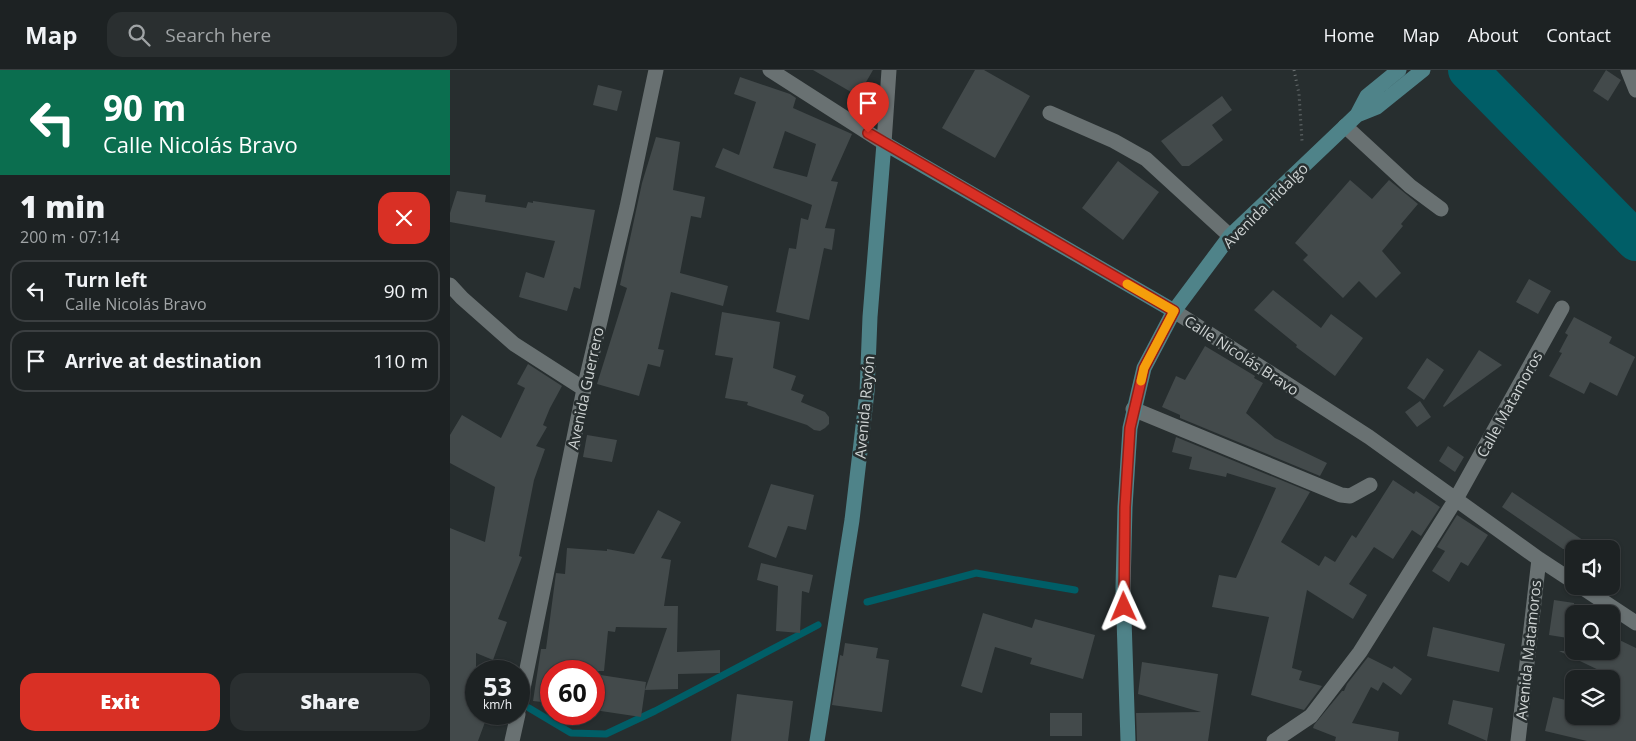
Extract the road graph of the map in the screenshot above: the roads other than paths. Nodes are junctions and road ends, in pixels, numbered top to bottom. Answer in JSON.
{"nodes":[{"id":1,"x":656,"y":70,"type":"edge"},
{"id":2,"x":770,"y":70,"type":"edge"},
{"id":3,"x":889,"y":70,"type":"edge"},
{"id":4,"x":1399,"y":70,"type":"edge"},
{"id":5,"x":1423,"y":70,"type":"edge"},
{"id":6,"x":1628,"y":70,"type":"edge"},
{"id":7,"x":787,"y":75,"type":"edge"},
{"id":8,"x":1636,"y":90,"type":"edge"},
{"id":9,"x":1372,"y":101,"type":"junction"},
{"id":10,"x":1050,"y":113,"type":"dead end"},
{"id":11,"x":1345,"y":126,"type":"junction"},
{"id":12,"x":884,"y":143,"type":"junction"},
{"id":13,"x":1441,"y":209,"type":"dead end"},
{"id":14,"x":1230,"y":236,"type":"junction"},
{"id":15,"x":450,"y":285,"type":"edge"},
{"id":16,"x":1562,"y":308,"type":"dead end"},
{"id":17,"x":1174,"y":311,"type":"junction"},
{"id":18,"x":584,"y":389,"type":"junction"},
{"id":19,"x":1133,"y":409,"type":"junction"},
{"id":20,"x":1370,"y":485,"type":"dead end"},
{"id":21,"x":1456,"y":499,"type":"junction"},
{"id":22,"x":1539,"y":559,"type":"junction"},
{"id":23,"x":1565,"y":576,"type":"edge"},
{"id":24,"x":1594,"y":595,"type":"edge"},
{"id":25,"x":1636,"y":623,"type":"edge"},
{"id":26,"x":529,"y":660,"type":"edge"},
{"id":27,"x":516,"y":725,"type":"edge"},
{"id":28,"x":512,"y":741,"type":"edge"},
{"id":29,"x":817,"y":741,"type":"edge"},
{"id":30,"x":1128,"y":741,"type":"edge"},
{"id":31,"x":1274,"y":741,"type":"edge"},
{"id":32,"x":1518,"y":741,"type":"edge"}],
"edges":[{"from":1,"to":18,"type":"street","name":"Avenida Guerrero"},
{"from":2,"to":7,"type":"street","name":"Calle Nicolás Bravo"},
{"from":3,"to":12,"type":"street","name":"Avenida Rayón"},
{"from":4,"to":9,"type":"main road","name":"Avenida Hidalgo"},
{"from":5,"to":9,"type":"main road","name":"Avenida Hidalgo"},
{"from":6,"to":8,"type":"street"},
{"from":7,"to":12,"type":"street","name":"Calle Nicolás Bravo"},
{"from":9,"to":11,"type":"main road","name":"Avenida Hidalgo"},
{"from":10,"to":14,"type":"street"},
{"from":11,"to":13,"type":"street"},
{"from":11,"to":14,"type":"main road","name":"Avenida Hidalgo"},
{"from":12,"to":17,"type":"main road","name":"Calle Nicolás Bravo"},
{"from":12,"to":29,"type":"main road","name":"Avenida Rayón"},
{"from":14,"to":17,"type":"main road","name":"Avenida Hidalgo"},
{"from":15,"to":18,"type":"street"},
{"from":16,"to":21,"type":"street","name":"Calle Matamoros"},
{"from":17,"to":19,"type":"main road","name":"Avenida Hidalgo"},
{"from":17,"to":21,"type":"street","name":"Calle Nicolás Bravo"},
{"from":18,"to":26,"type":"street","name":"Avenida Guerrero"},
{"from":19,"to":20,"type":"street"},
{"from":19,"to":30,"type":"main road","name":"Avenida Hidalgo"},
{"from":21,"to":22,"type":"street","name":"Calle Nicolás Bravo"},
{"from":21,"to":31,"type":"street","name":"Calle Matamoros"},
{"from":22,"to":23,"type":"street","name":"Calle Nicolás Bravo"},
{"from":22,"to":32,"type":"street","name":"Avenida Matamoros"},
{"from":24,"to":25,"type":"street"},
{"from":27,"to":28,"type":"street"}]}
